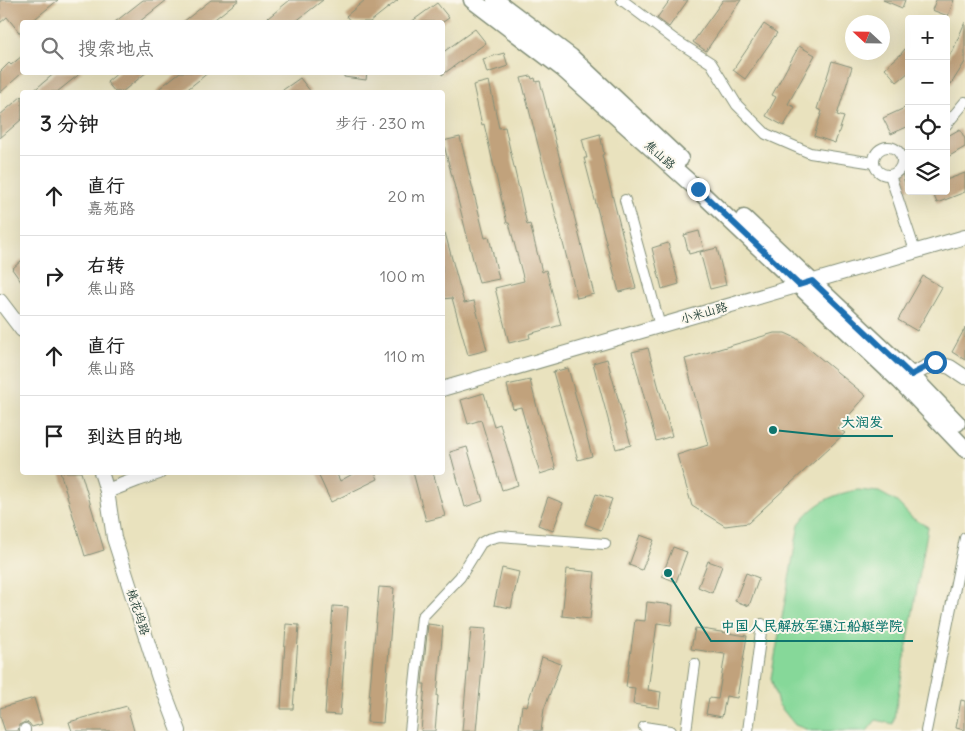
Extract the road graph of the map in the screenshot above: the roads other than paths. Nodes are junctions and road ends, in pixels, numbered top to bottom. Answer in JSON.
{"nodes":[{"id":1,"x":472,"y":0,"type":"edge"},
{"id":2,"x":494,"y":0,"type":"edge"},
{"id":3,"x":622,"y":0,"type":"edge"},
{"id":4,"x":965,"y":102,"type":"edge"},
{"id":5,"x":950,"y":120,"type":"edge"},
{"id":6,"x":905,"y":154,"type":"edge"},
{"id":7,"x":874,"y":163,"type":"junction"},
{"id":8,"x":890,"y":175,"type":"junction"},
{"id":9,"x":625,"y":200,"type":"dead end"},
{"id":10,"x":965,"y":237,"type":"edge"},
{"id":11,"x":915,"y":251,"type":"junction"},
{"id":12,"x":806,"y":283,"type":"junction"},
{"id":13,"x":0,"y":300,"type":"edge"},
{"id":14,"x":660,"y":326,"type":"junction"},
{"id":15,"x":20,"y":327,"type":"edge"},
{"id":16,"x":965,"y":377,"type":"edge"},
{"id":17,"x":906,"y":378,"type":"junction"},
{"id":18,"x":445,"y":389,"type":"edge"},
{"id":19,"x":965,"y":432,"type":"edge"},
{"id":20,"x":965,"y":448,"type":"edge"},
{"id":21,"x":102,"y":475,"type":"edge"},
{"id":22,"x":148,"y":475,"type":"edge"},
{"id":23,"x":107,"y":491,"type":"junction"},
{"id":24,"x":965,"y":538,"type":"edge"},
{"id":25,"x":605,"y":544,"type":"dead end"},
{"id":26,"x":762,"y":624,"type":"dead end"},
{"id":27,"x":695,"y":664,"type":"dead end"},
{"id":28,"x":644,"y":727,"type":"dead end"},
{"id":29,"x":178,"y":731,"type":"edge"},
{"id":30,"x":410,"y":731,"type":"edge"},
{"id":31,"x":670,"y":731,"type":"edge"},
{"id":32,"x":686,"y":731,"type":"edge"},
{"id":33,"x":748,"y":731,"type":"edge"},
{"id":34,"x":926,"y":731,"type":"edge"}],
"edges":[{"from":1,"to":12,"type":"main road","name":"焦山路"},
{"from":2,"to":12,"type":"main road","name":"焦山路"},
{"from":3,"to":7,"type":"street"},
{"from":4,"to":5,"type":"street"},
{"from":6,"to":7,"type":"street"},
{"from":6,"to":8,"type":"street"},
{"from":7,"to":8,"type":"street"},
{"from":8,"to":11,"type":"street"},
{"from":9,"to":14,"type":"street"},
{"from":10,"to":11,"type":"street","name":"小米山路"},
{"from":11,"to":12,"type":"street","name":"小米山路"},
{"from":12,"to":14,"type":"street","name":"小米山路"},
{"from":12,"to":17,"type":"main road","name":"焦山路"},
{"from":13,"to":15,"type":"street"},
{"from":14,"to":18,"type":"street","name":"小米山路"},
{"from":16,"to":17,"type":"street"},
{"from":17,"to":19,"type":"main road","name":"焦山路"},
{"from":17,"to":20,"type":"main road","name":"焦山路"},
{"from":21,"to":23,"type":"street"},
{"from":22,"to":23,"type":"street"},
{"from":23,"to":29,"type":"street","name":"桃花坞路"},
{"from":24,"to":34,"type":"street"},
{"from":25,"to":30,"type":"street"},
{"from":26,"to":33,"type":"street"},
{"from":27,"to":32,"type":"street"},
{"from":28,"to":31,"type":"street"}]}
